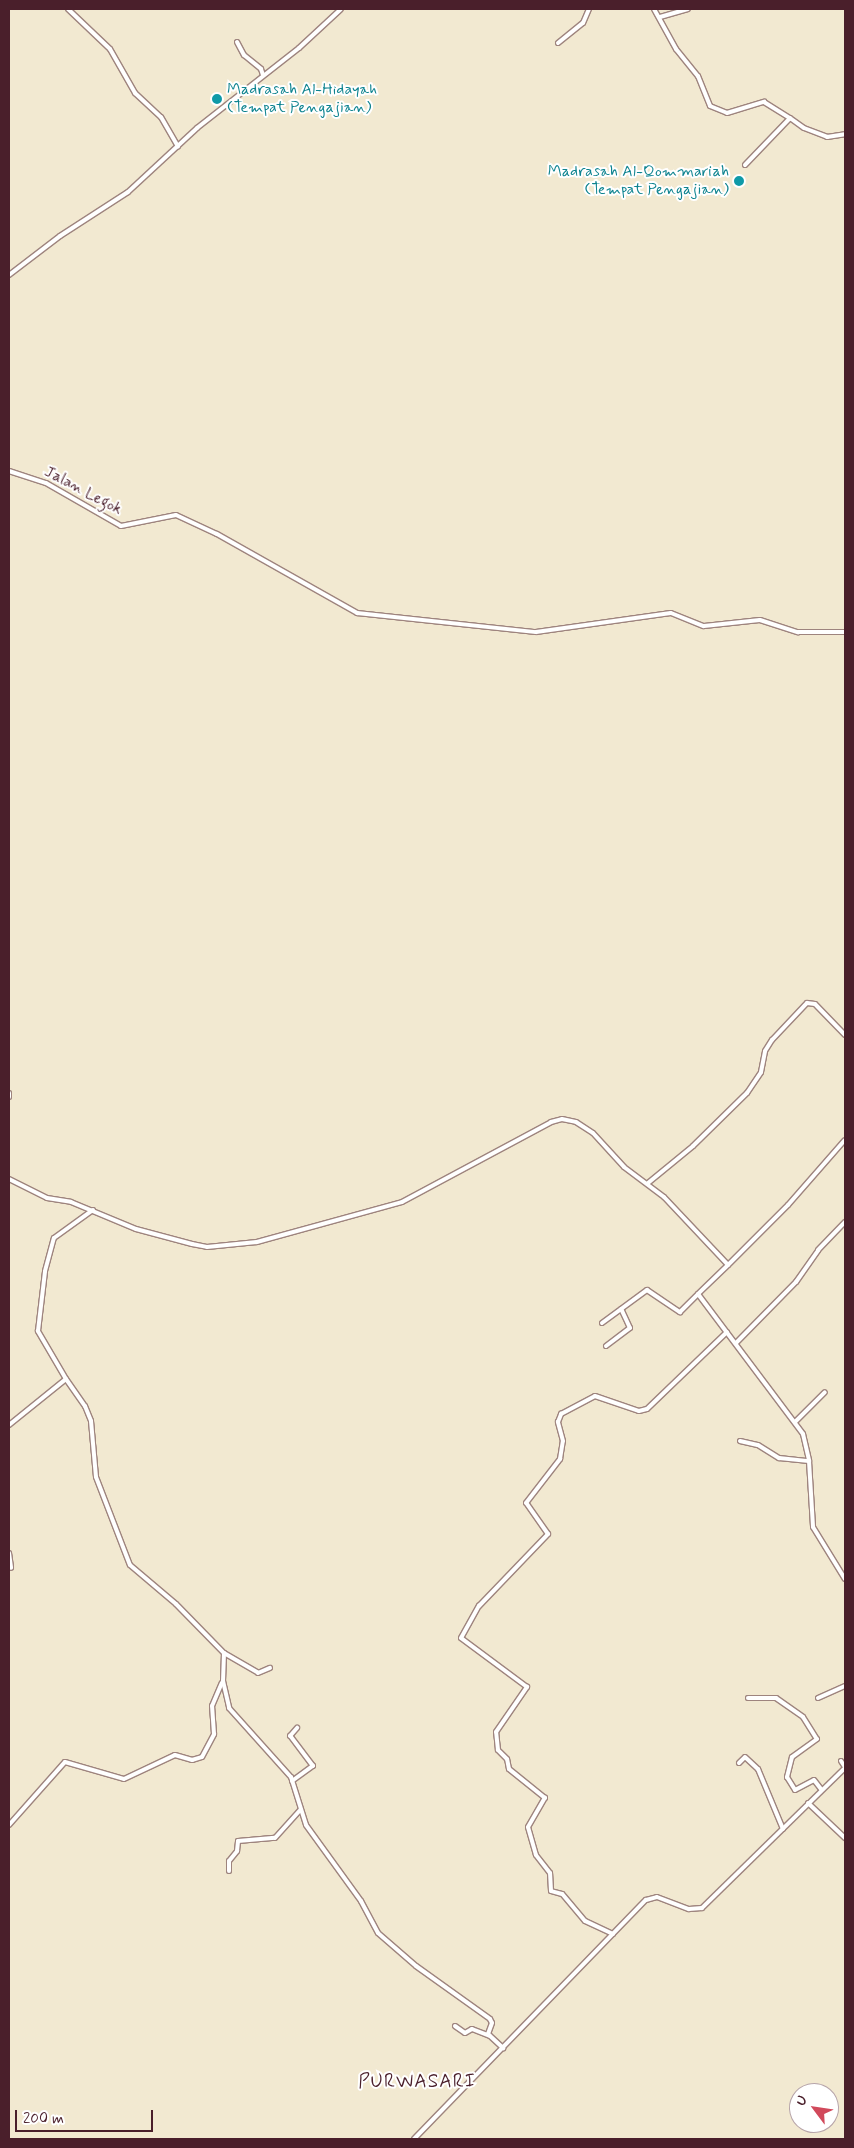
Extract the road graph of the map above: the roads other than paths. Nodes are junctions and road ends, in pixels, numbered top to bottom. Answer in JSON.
{"nodes":[{"id":1,"x":68,"y":9,"type":"edge"},
{"id":2,"x":341,"y":9,"type":"edge"},
{"id":3,"x":589,"y":9,"type":"edge"},
{"id":4,"x":654,"y":9,"type":"edge"},
{"id":5,"x":688,"y":9,"type":"edge"},
{"id":6,"x":660,"y":17,"type":"junction"},
{"id":7,"x":237,"y":42,"type":"dead end"},
{"id":8,"x":558,"y":43,"type":"dead end"},
{"id":9,"x":263,"y":75,"type":"junction"},
{"id":10,"x":790,"y":118,"type":"junction"},
{"id":11,"x":845,"y":134,"type":"edge"},
{"id":12,"x":178,"y":147,"type":"junction"},
{"id":13,"x":744,"y":165,"type":"dead end"},
{"id":14,"x":9,"y":274,"type":"edge"},
{"id":15,"x":9,"y":472,"type":"edge"},
{"id":16,"x":845,"y":632,"type":"edge"},
{"id":17,"x":845,"y":1035,"type":"edge"},
{"id":18,"x":9,"y":1093,"type":"edge"},
{"id":19,"x":9,"y":1097,"type":"edge"},
{"id":20,"x":845,"y":1140,"type":"edge"},
{"id":21,"x":9,"y":1179,"type":"edge"},
{"id":22,"x":648,"y":1183,"type":"junction"},
{"id":23,"x":93,"y":1210,"type":"junction"},
{"id":24,"x":845,"y":1222,"type":"edge"},
{"id":25,"x":728,"y":1265,"type":"junction"},
{"id":26,"x":698,"y":1294,"type":"junction"},
{"id":27,"x":621,"y":1309,"type":"junction"},
{"id":28,"x":602,"y":1323,"type":"dead end"},
{"id":29,"x":727,"y":1332,"type":"junction"},
{"id":30,"x":736,"y":1343,"type":"junction"},
{"id":31,"x":606,"y":1346,"type":"dead end"},
{"id":32,"x":66,"y":1379,"type":"junction"},
{"id":33,"x":825,"y":1392,"type":"dead end"},
{"id":34,"x":794,"y":1422,"type":"junction"},
{"id":35,"x":9,"y":1425,"type":"edge"},
{"id":36,"x":740,"y":1441,"type":"dead end"},
{"id":37,"x":809,"y":1461,"type":"junction"},
{"id":38,"x":9,"y":1553,"type":"edge"},
{"id":39,"x":11,"y":1568,"type":"dead end"},
{"id":40,"x":845,"y":1579,"type":"edge"},
{"id":41,"x":224,"y":1653,"type":"junction"},
{"id":42,"x":270,"y":1668,"type":"dead end"},
{"id":43,"x":223,"y":1681,"type":"junction"},
{"id":44,"x":845,"y":1686,"type":"edge"},
{"id":45,"x":748,"y":1698,"type":"dead end"},
{"id":46,"x":818,"y":1698,"type":"dead end"},
{"id":47,"x":297,"y":1728,"type":"dead end"},
{"id":48,"x":841,"y":1761,"type":"dead end"},
{"id":49,"x":739,"y":1763,"type":"dead end"},
{"id":50,"x":845,"y":1767,"type":"edge"},
{"id":51,"x":292,"y":1781,"type":"junction"},
{"id":52,"x":821,"y":1789,"type":"junction"},
{"id":53,"x":808,"y":1802,"type":"junction"},
{"id":54,"x":300,"y":1810,"type":"junction"},
{"id":55,"x":9,"y":1825,"type":"edge"},
{"id":56,"x":783,"y":1829,"type":"junction"},
{"id":57,"x":845,"y":1838,"type":"edge"},
{"id":58,"x":229,"y":1871,"type":"dead end"},
{"id":59,"x":613,"y":1934,"type":"junction"},
{"id":60,"x":455,"y":2026,"type":"dead end"},
{"id":61,"x":490,"y":2036,"type":"junction"},
{"id":62,"x":504,"y":2048,"type":"junction"},
{"id":63,"x":414,"y":2139,"type":"edge"}],
"edges":[{"from":1,"to":12,"type":"street"},
{"from":2,"to":9,"type":"street"},
{"from":3,"to":8,"type":"street"},
{"from":4,"to":6,"type":"street"},
{"from":5,"to":6,"type":"street"},
{"from":6,"to":10,"type":"street"},
{"from":7,"to":9,"type":"street"},
{"from":9,"to":12,"type":"street"},
{"from":10,"to":11,"type":"street"},
{"from":10,"to":13,"type":"street"},
{"from":12,"to":14,"type":"street"},
{"from":15,"to":16,"type":"street","name":"Jalan Legok"},
{"from":17,"to":22,"type":"street"},
{"from":18,"to":19,"type":"street"},
{"from":20,"to":25,"type":"street"},
{"from":21,"to":23,"type":"street"},
{"from":22,"to":23,"type":"street"},
{"from":22,"to":25,"type":"street"},
{"from":23,"to":32,"type":"street"},
{"from":24,"to":30,"type":"street"},
{"from":25,"to":26,"type":"street"},
{"from":26,"to":27,"type":"street"},
{"from":26,"to":29,"type":"street"},
{"from":27,"to":28,"type":"street"},
{"from":27,"to":31,"type":"street"},
{"from":29,"to":30,"type":"street"},
{"from":29,"to":59,"type":"street"},
{"from":30,"to":34,"type":"street"},
{"from":32,"to":35,"type":"street"},
{"from":32,"to":41,"type":"street"},
{"from":33,"to":34,"type":"street"},
{"from":34,"to":37,"type":"street"},
{"from":36,"to":37,"type":"street"},
{"from":37,"to":40,"type":"street"},
{"from":38,"to":39,"type":"street"},
{"from":41,"to":42,"type":"street"},
{"from":41,"to":43,"type":"street"},
{"from":43,"to":51,"type":"street"},
{"from":43,"to":55,"type":"street"},
{"from":44,"to":46,"type":"street"},
{"from":45,"to":52,"type":"street"},
{"from":47,"to":51,"type":"street"},
{"from":48,"to":50,"type":"street"},
{"from":49,"to":56,"type":"street"},
{"from":50,"to":52,"type":"street"},
{"from":51,"to":54,"type":"street"},
{"from":52,"to":53,"type":"street"},
{"from":53,"to":56,"type":"street"},
{"from":53,"to":57,"type":"street"},
{"from":54,"to":58,"type":"street"},
{"from":54,"to":61,"type":"street"},
{"from":56,"to":59,"type":"street"},
{"from":59,"to":62,"type":"street"},
{"from":60,"to":61,"type":"street"},
{"from":61,"to":62,"type":"street"},
{"from":62,"to":63,"type":"street"}]}
